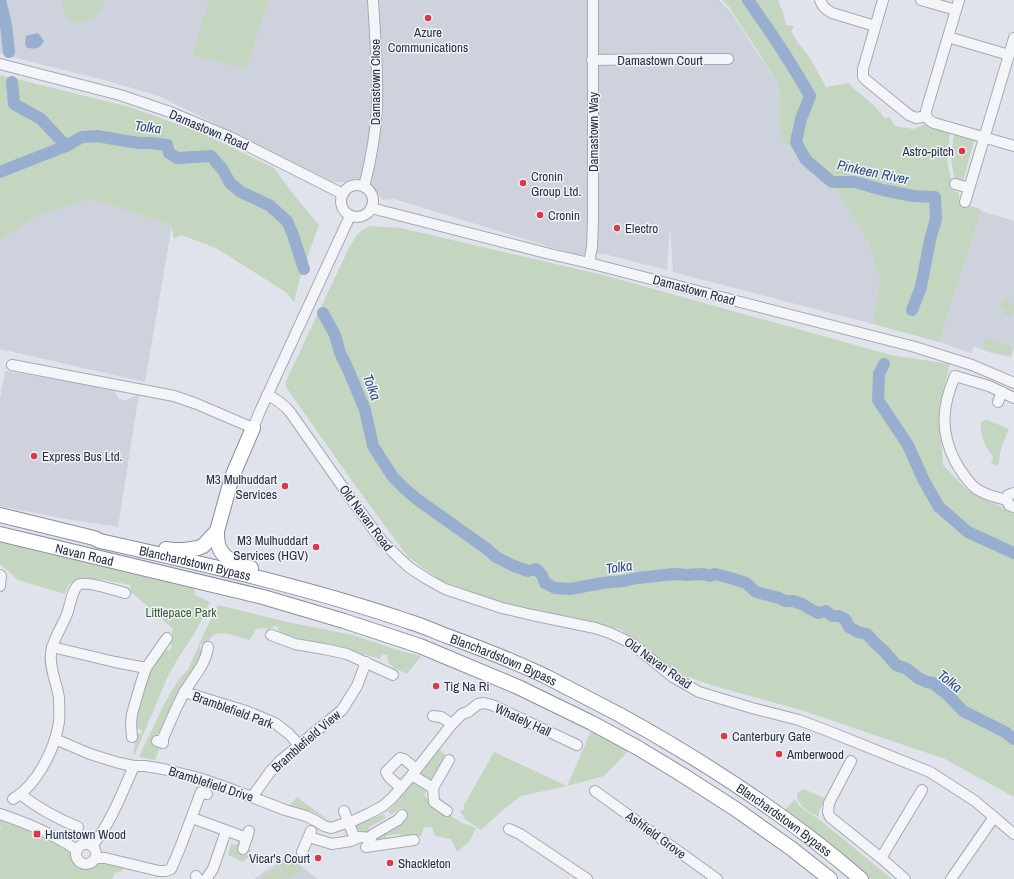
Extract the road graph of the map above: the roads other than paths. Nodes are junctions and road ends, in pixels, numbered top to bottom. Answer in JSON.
{"nodes":[{"id":1,"x":373,"y":0,"type":"edge"},
{"id":2,"x":593,"y":0,"type":"edge"},
{"id":3,"x":820,"y":0,"type":"edge"},
{"id":4,"x":883,"y":0,"type":"edge"},
{"id":5,"x":920,"y":0,"type":"edge"},
{"id":6,"x":959,"y":0,"type":"edge"},
{"id":7,"x":956,"y":10,"type":"junction"},
{"id":8,"x":875,"y":26,"type":"junction"},
{"id":9,"x":948,"y":37,"type":"junction"},
{"id":10,"x":1014,"y":38,"type":"edge"},
{"id":11,"x":1009,"y":55,"type":"junction"},
{"id":12,"x":728,"y":59,"type":"dead end"},
{"id":13,"x":592,"y":60,"type":"junction"},
{"id":14,"x":0,"y":64,"type":"edge"},
{"id":15,"x":926,"y":116,"type":"junction"},
{"id":16,"x":985,"y":138,"type":"junction"},
{"id":17,"x":1014,"y":146,"type":"edge"},
{"id":18,"x":955,"y":184,"type":"dead end"},
{"id":19,"x":364,"y":187,"type":"junction"},
{"id":20,"x":970,"y":188,"type":"junction"},
{"id":21,"x":343,"y":194,"type":"junction"},
{"id":22,"x":965,"y":202,"type":"dead end"},
{"id":23,"x":371,"y":208,"type":"junction"},
{"id":24,"x":350,"y":216,"type":"junction"},
{"id":25,"x":589,"y":263,"type":"junction"},
{"id":26,"x":12,"y":365,"type":"dead end"},
{"id":27,"x":1014,"y":383,"type":"edge"},
{"id":28,"x":1002,"y":392,"type":"junction"},
{"id":29,"x":267,"y":395,"type":"junction"},
{"id":30,"x":1014,"y":398,"type":"edge"},
{"id":31,"x":998,"y":402,"type":"dead end"},
{"id":32,"x":253,"y":428,"type":"junction"},
{"id":33,"x":1012,"y":500,"type":"edge"},
{"id":34,"x":0,"y":515,"type":"edge"},
{"id":35,"x":216,"y":531,"type":"junction"},
{"id":36,"x":0,"y":534,"type":"edge"},
{"id":37,"x":100,"y":541,"type":"junction"},
{"id":38,"x":169,"y":574,"type":"joint"},
{"id":39,"x":0,"y":575,"type":"edge"},
{"id":40,"x":0,"y":586,"type":"edge"},
{"id":41,"x":125,"y":593,"type":"dead end"},
{"id":42,"x":271,"y":635,"type":"dead end"},
{"id":43,"x":167,"y":638,"type":"dead end"},
{"id":44,"x":52,"y":647,"type":"junction"},
{"id":45,"x":208,"y":647,"type":"dead end"},
{"id":46,"x":366,"y":662,"type":"junction"},
{"id":47,"x":524,"y":667,"type":"junction"},
{"id":48,"x":146,"y":668,"type":"junction"},
{"id":49,"x":388,"y":670,"type":"dead end"},
{"id":50,"x":184,"y":692,"type":"junction"},
{"id":51,"x":434,"y":716,"type":"dead end"},
{"id":52,"x":452,"y":724,"type":"junction"},
{"id":53,"x":134,"y":732,"type":"dead end"},
{"id":54,"x":55,"y":739,"type":"junction"},
{"id":55,"x":157,"y":741,"type":"dead end"},
{"id":56,"x":299,"y":745,"type":"junction"},
{"id":57,"x":577,"y":745,"type":"dead end"},
{"id":58,"x":449,"y":760,"type":"dead end"},
{"id":59,"x":851,"y":761,"type":"dead end"},
{"id":60,"x":134,"y":766,"type":"junction"},
{"id":61,"x":414,"y":772,"type":"junction"},
{"id":62,"x":401,"y":788,"type":"junction"},
{"id":63,"x":433,"y":788,"type":"junction"},
{"id":64,"x":922,"y":790,"type":"dead end"},
{"id":65,"x":595,"y":791,"type":"dead end"},
{"id":66,"x":207,"y":794,"type":"dead end"},
{"id":67,"x":252,"y":797,"type":"junction"},
{"id":68,"x":344,"y":810,"type":"dead end"},
{"id":69,"x":447,"y":811,"type":"dead end"},
{"id":70,"x":0,"y":814,"type":"edge"},
{"id":71,"x":402,"y":815,"type":"dead end"},
{"id":72,"x":192,"y":818,"type":"junction"},
{"id":73,"x":994,"y":818,"type":"junction"},
{"id":74,"x":349,"y":822,"type":"junction"},
{"id":75,"x":78,"y":827,"type":"dead end"},
{"id":76,"x":509,"y":829,"type":"dead end"},
{"id":77,"x":226,"y":831,"type":"junction"},
{"id":78,"x":1014,"y":834,"type":"edge"},
{"id":79,"x":355,"y":839,"type":"junction"},
{"id":80,"x":414,"y":840,"type":"dead end"},
{"id":81,"x":371,"y":843,"type":"junction"},
{"id":82,"x":92,"y":846,"type":"junction"},
{"id":83,"x":244,"y":849,"type":"dead end"},
{"id":84,"x":77,"y":850,"type":"junction"},
{"id":85,"x":302,"y":852,"type":"dead end"},
{"id":86,"x":95,"y":858,"type":"junction"},
{"id":87,"x":881,"y":858,"type":"junction"},
{"id":88,"x":200,"y":878,"type":"edge"},
{"id":89,"x":713,"y":878,"type":"edge"},
{"id":90,"x":587,"y":879,"type":"edge"},
{"id":91,"x":830,"y":879,"type":"edge"},
{"id":92,"x":861,"y":879,"type":"edge"},
{"id":93,"x":905,"y":879,"type":"edge"},
{"id":94,"x":951,"y":879,"type":"edge"}],
"edges":[{"from":1,"to":19,"type":"street","name":"Damastown Close"},
{"from":2,"to":13,"type":"street","name":"Damastown Way"},
{"from":3,"to":8,"type":"street"},
{"from":4,"to":8,"type":"street"},
{"from":5,"to":7,"type":"street"},
{"from":6,"to":7,"type":"street"},
{"from":7,"to":9,"type":"street"},
{"from":8,"to":15,"type":"street"},
{"from":9,"to":11,"type":"street"},
{"from":9,"to":15,"type":"street"},
{"from":10,"to":11,"type":"street"},
{"from":11,"to":16,"type":"street"},
{"from":12,"to":13,"type":"street","name":"Damastown Court"},
{"from":13,"to":25,"type":"street","name":"Damastown Way"},
{"from":14,"to":21,"type":"street","name":"Damastown Road"},
{"from":15,"to":16,"type":"street"},
{"from":16,"to":17,"type":"street"},
{"from":16,"to":20,"type":"street"},
{"from":18,"to":20,"type":"street"},
{"from":19,"to":21,"type":"street"},
{"from":19,"to":23,"type":"street"},
{"from":20,"to":22,"type":"street"},
{"from":21,"to":24,"type":"street"},
{"from":23,"to":24,"type":"street"},
{"from":23,"to":25,"type":"street","name":"Damastown Road"},
{"from":24,"to":29,"type":"street"},
{"from":25,"to":27,"type":"street","name":"Damastown Road"},
{"from":26,"to":32,"type":"street"},
{"from":28,"to":30,"type":"street"},
{"from":28,"to":31,"type":"street"},
{"from":28,"to":33,"type":"street"},
{"from":29,"to":32,"type":"street"},
{"from":29,"to":73,"type":"street","name":"Old Navan Road"},
{"from":32,"to":35,"type":"highway"},
{"from":34,"to":37,"type":"highway","name":"Navan Road"},
{"from":35,"to":37,"type":"highway"},
{"from":35,"to":47,"type":"highway"},
{"from":36,"to":38,"type":"highway","name":"Navan Road"},
{"from":37,"to":47,"type":"highway","name":"Blanchardstown Bypass"},
{"from":38,"to":91,"type":"highway","name":"Blanchardstown Bypass"},
{"from":39,"to":40,"type":"street"},
{"from":41,"to":44,"type":"street"},
{"from":42,"to":46,"type":"street"},
{"from":43,"to":48,"type":"street"},
{"from":44,"to":48,"type":"street"},
{"from":44,"to":54,"type":"street"},
{"from":45,"to":50,"type":"street","name":"Bramblefield Park"},
{"from":46,"to":49,"type":"street"},
{"from":46,"to":56,"type":"street","name":"Bramblefield View"},
{"from":47,"to":92,"type":"highway","name":"Blanchardstown Bypass"},
{"from":48,"to":53,"type":"street"},
{"from":50,"to":55,"type":"street","name":"Bramblefield Park"},
{"from":50,"to":56,"type":"street","name":"Bramblefield Park"},
{"from":51,"to":52,"type":"street"},
{"from":52,"to":57,"type":"street","name":"Whately Hall"},
{"from":52,"to":61,"type":"street","name":"Bramblefield Drive"},
{"from":54,"to":60,"type":"street","name":"Bramblefield Drive"},
{"from":54,"to":75,"type":"street"},
{"from":56,"to":67,"type":"street","name":"Bramblefield View"},
{"from":58,"to":63,"type":"street"},
{"from":59,"to":87,"type":"street"},
{"from":60,"to":67,"type":"street","name":"Bramblefield Drive"},
{"from":60,"to":82,"type":"street"},
{"from":61,"to":62,"type":"street","name":"Bramblefield Drive"},
{"from":61,"to":62,"type":"street"},
{"from":61,"to":63,"type":"street"},
{"from":62,"to":74,"type":"street","name":"Bramblefield Drive"},
{"from":63,"to":69,"type":"street"},
{"from":64,"to":87,"type":"street"},
{"from":65,"to":89,"type":"street","name":"Ashfield Grove"},
{"from":66,"to":72,"type":"street"},
{"from":67,"to":74,"type":"street","name":"Bramblefield Drive"},
{"from":68,"to":74,"type":"street"},
{"from":70,"to":84,"type":"street"},
{"from":71,"to":81,"type":"street"},
{"from":72,"to":77,"type":"street"},
{"from":72,"to":86,"type":"street"},
{"from":73,"to":78,"type":"street","name":"Old Navan Road"},
{"from":73,"to":94,"type":"street"},
{"from":74,"to":79,"type":"street"},
{"from":76,"to":90,"type":"street"},
{"from":77,"to":83,"type":"street"},
{"from":77,"to":88,"type":"street"},
{"from":79,"to":81,"type":"street"},
{"from":79,"to":85,"type":"street"},
{"from":80,"to":81,"type":"street"},
{"from":82,"to":84,"type":"street"},
{"from":82,"to":86,"type":"street"},
{"from":84,"to":86,"type":"street"},
{"from":87,"to":93,"type":"street"}]}
